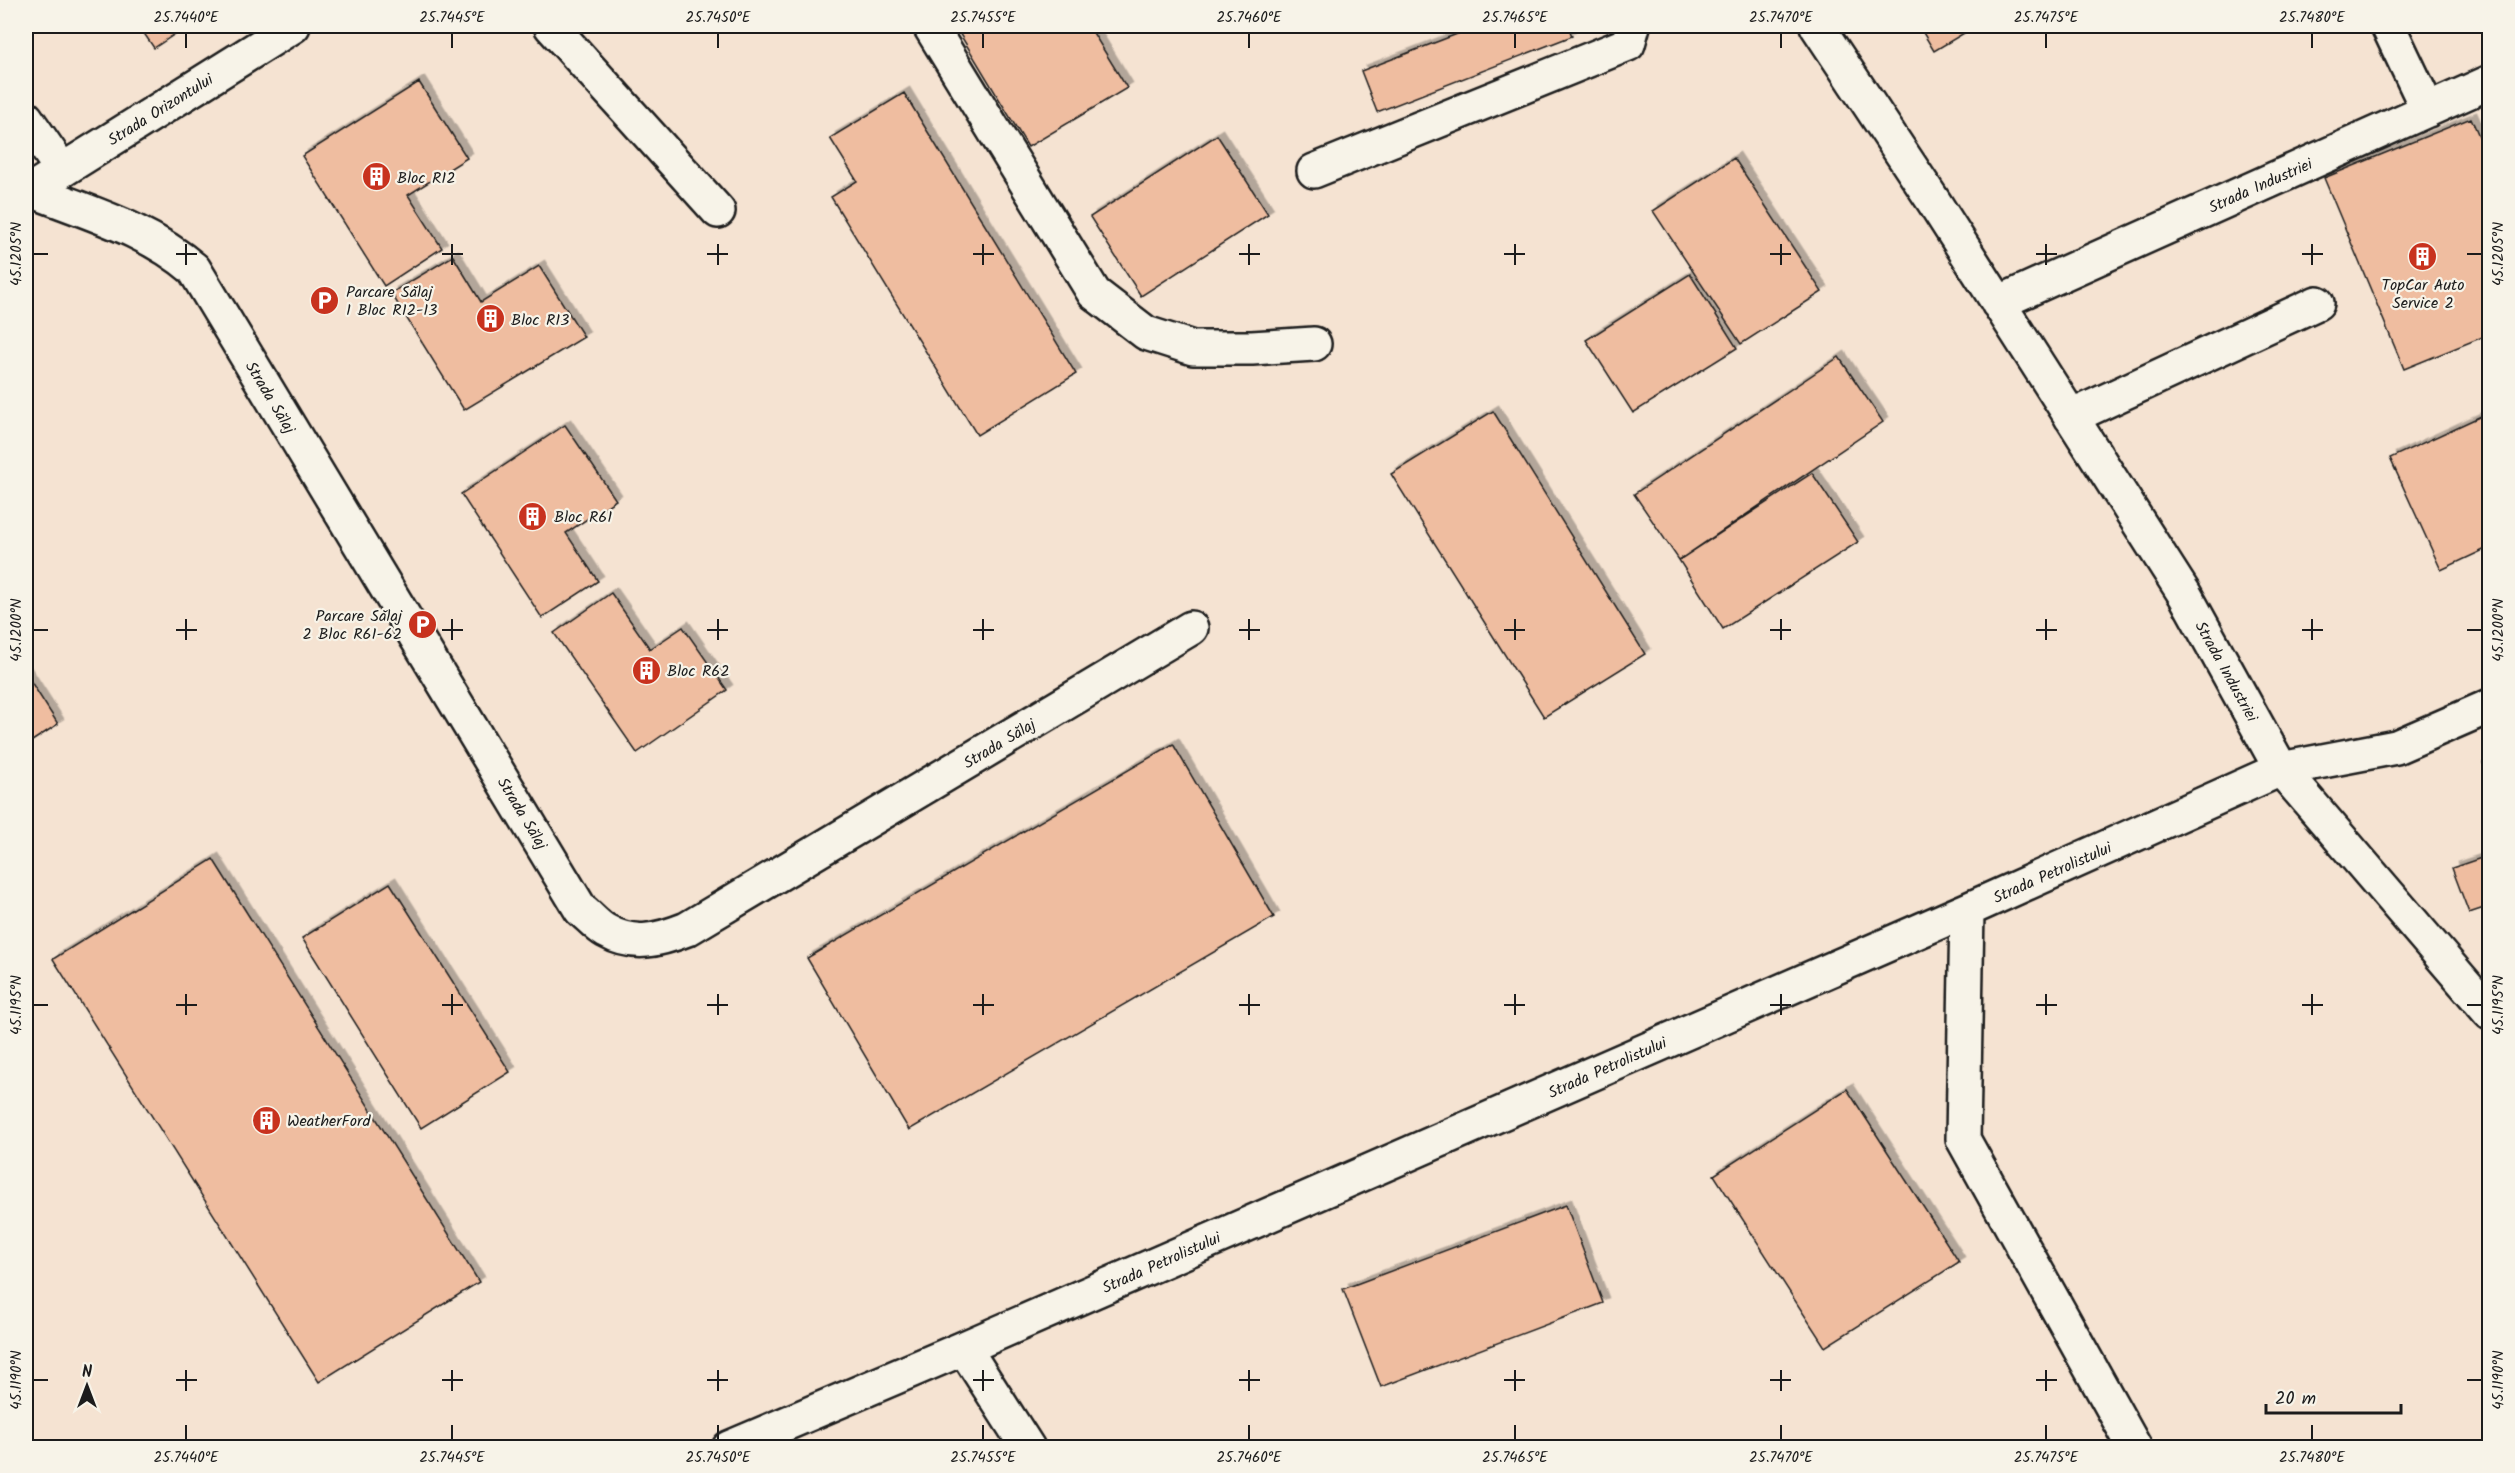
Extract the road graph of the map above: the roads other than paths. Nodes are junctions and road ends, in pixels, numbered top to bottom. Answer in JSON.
{"nodes":[{"id":1,"x":293,"y":26,"type":"edge"},
{"id":2,"x":551,"y":26,"type":"edge"},
{"id":3,"x":930,"y":26,"type":"edge"},
{"id":4,"x":1633,"y":26,"type":"edge"},
{"id":5,"x":1817,"y":26,"type":"edge"},
{"id":6,"x":2388,"y":26,"type":"edge"},
{"id":7,"x":2490,"y":82,"type":"edge"},
{"id":8,"x":2428,"y":110,"type":"junction"},
{"id":9,"x":26,"y":118,"type":"edge"},
{"id":10,"x":63,"y":170,"type":"junction"},
{"id":11,"x":1314,"y":171,"type":"dead end"},
{"id":12,"x":28,"y":191,"type":"edge"},
{"id":13,"x":718,"y":211,"type":"dead end"},
{"id":14,"x":1998,"y":303,"type":"junction"},
{"id":15,"x":2317,"y":303,"type":"dead end"},
{"id":16,"x":1314,"y":344,"type":"dead end"},
{"id":17,"x":2071,"y":417,"type":"junction"},
{"id":18,"x":1191,"y":628,"type":"dead end"},
{"id":19,"x":2490,"y":706,"type":"edge"},
{"id":20,"x":2281,"y":769,"type":"junction"},
{"id":21,"x":1967,"y":910,"type":"junction"},
{"id":22,"x":2490,"y":1013,"type":"edge"},
{"id":23,"x":964,"y":1348,"type":"junction"},
{"id":24,"x":729,"y":1448,"type":"edge"},
{"id":25,"x":1028,"y":1448,"type":"edge"},
{"id":26,"x":2135,"y":1448,"type":"edge"}],
"edges":[{"from":1,"to":10,"type":"street","name":"Strada Orizontului"},
{"from":2,"to":13,"type":"street"},
{"from":3,"to":16,"type":"street"},
{"from":4,"to":11,"type":"street"},
{"from":5,"to":14,"type":"street","name":"Strada Industriei"},
{"from":6,"to":8,"type":"street"},
{"from":7,"to":8,"type":"street","name":"Strada Industriei"},
{"from":8,"to":14,"type":"street","name":"Strada Industriei"},
{"from":9,"to":10,"type":"street"},
{"from":10,"to":12,"type":"street","name":"Strada Orizontului"},
{"from":12,"to":18,"type":"street","name":"Strada Sălaj"},
{"from":14,"to":17,"type":"street","name":"Strada Industriei"},
{"from":15,"to":17,"type":"street"},
{"from":17,"to":20,"type":"street","name":"Strada Industriei"},
{"from":19,"to":20,"type":"street","name":"Strada Petrolistului"},
{"from":20,"to":21,"type":"street","name":"Strada Petrolistului"},
{"from":20,"to":22,"type":"street","name":"Strada Industriei"},
{"from":21,"to":23,"type":"street","name":"Strada Petrolistului"},
{"from":21,"to":26,"type":"street"},
{"from":23,"to":24,"type":"street","name":"Strada Petrolistului"},
{"from":23,"to":25,"type":"street"}]}
